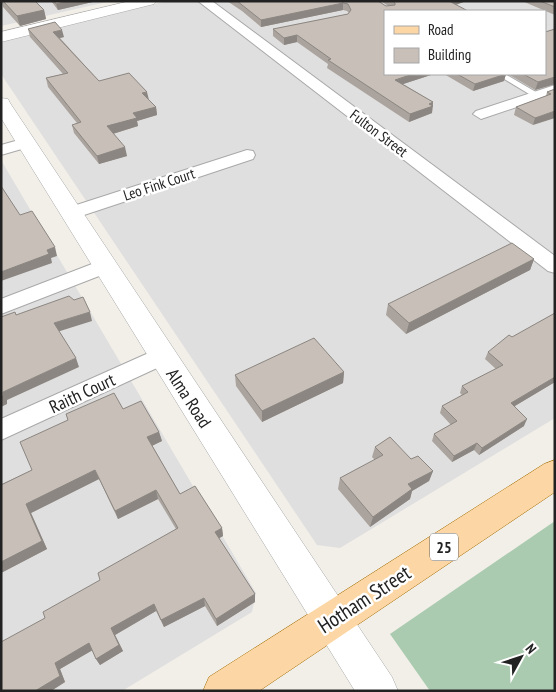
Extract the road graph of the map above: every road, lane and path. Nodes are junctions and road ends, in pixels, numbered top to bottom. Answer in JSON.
{"nodes":[{"id":1,"x":149,"y":1,"type":"edge"},
{"id":2,"x":204,"y":1,"type":"edge"},
{"id":3,"x":34,"y":28,"type":"junction"},
{"id":4,"x":268,"y":31,"type":"edge"},
{"id":5,"x":1,"y":32,"type":"edge"},
{"id":6,"x":250,"y":35,"type":"junction"},
{"id":7,"x":1,"y":37,"type":"edge"},
{"id":8,"x":502,"y":75,"type":"edge"},
{"id":9,"x":555,"y":89,"type":"edge"},
{"id":10,"x":537,"y":95,"type":"junction"},
{"id":11,"x":1,"y":104,"type":"edge"},
{"id":12,"x":481,"y":114,"type":"dead end"},
{"id":13,"x":26,"y":143,"type":"junction"},
{"id":14,"x":1,"y":150,"type":"edge"},
{"id":15,"x":247,"y":155,"type":"dead end"},
{"id":16,"x":71,"y":213,"type":"junction"},
{"id":17,"x":105,"y":266,"type":"junction"},
{"id":18,"x":555,"y":266,"type":"edge"},
{"id":19,"x":1,"y":306,"type":"edge"},
{"id":20,"x":162,"y":356,"type":"junction"},
{"id":21,"x":1,"y":430,"type":"edge"},
{"id":22,"x":555,"y":474,"type":"edge"},
{"id":23,"x":332,"y":620,"type":"junction"},
{"id":24,"x":223,"y":691,"type":"edge"},
{"id":25,"x":378,"y":691,"type":"edge"}],
"edges":[{"from":1,"to":3,"type":"street"},
{"from":2,"to":6,"type":"street","name":"Fulton Street"},
{"from":3,"to":5,"type":"street"},
{"from":3,"to":7,"type":"street"},
{"from":4,"to":6,"type":"street"},
{"from":6,"to":18,"type":"street","name":"Fulton Street"},
{"from":8,"to":10,"type":"lane"},
{"from":9,"to":10,"type":"street"},
{"from":10,"to":12,"type":"street"},
{"from":11,"to":13,"type":"street","name":"Alma Road"},
{"from":13,"to":14,"type":"street"},
{"from":13,"to":16,"type":"street","name":"Alma Road"},
{"from":15,"to":16,"type":"street","name":"Leo Fink Court"},
{"from":16,"to":17,"type":"street","name":"Alma Road"},
{"from":17,"to":19,"type":"street"},
{"from":17,"to":20,"type":"street","name":"Alma Road"},
{"from":20,"to":21,"type":"street","name":"Raith Court"},
{"from":20,"to":23,"type":"street","name":"Alma Road"},
{"from":22,"to":23,"type":"main road","name":"Hotham Street","number":"25"},
{"from":23,"to":24,"type":"main road","name":"Hotham Street","number":"25"},
{"from":23,"to":25,"type":"street","name":"Alma Road"}]}
